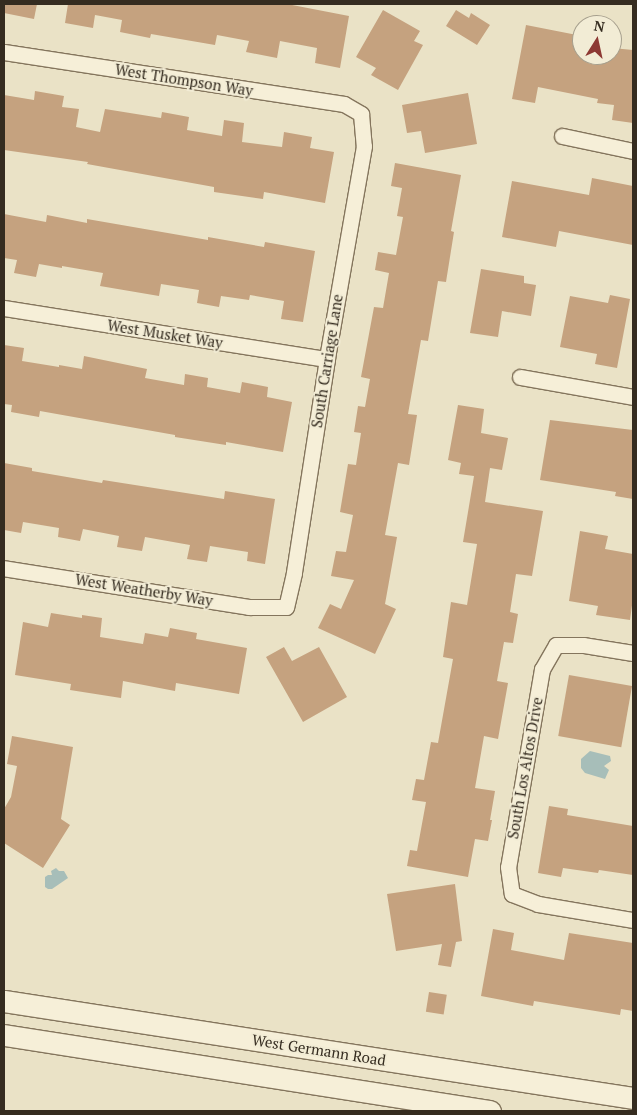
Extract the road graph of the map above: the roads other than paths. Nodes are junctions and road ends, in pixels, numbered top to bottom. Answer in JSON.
{"nodes":[{"id":1,"x":4,"y":52,"type":"edge"},
{"id":2,"x":361,"y":114,"type":"joint"},
{"id":3,"x":562,"y":136,"type":"dead end"},
{"id":4,"x":633,"y":151,"type":"edge"},
{"id":5,"x":4,"y":308,"type":"edge"},
{"id":6,"x":327,"y":359,"type":"junction"},
{"id":7,"x":520,"y":377,"type":"dead end"},
{"id":8,"x":633,"y":397,"type":"edge"},
{"id":9,"x":4,"y":568,"type":"edge"},
{"id":10,"x":286,"y":606,"type":"joint"},
{"id":11,"x":633,"y":653,"type":"edge"},
{"id":12,"x":633,"y":920,"type":"edge"},
{"id":13,"x":4,"y":1001,"type":"edge"},
{"id":14,"x":4,"y":1036,"type":"edge"},
{"id":15,"x":633,"y":1098,"type":"edge"},
{"id":16,"x":490,"y":1111,"type":"edge"}],
"edges":[{"from":1,"to":2,"type":"street","name":"West Thompson Way"},
{"from":2,"to":6,"type":"street","name":"South Carriage Lane"},
{"from":3,"to":4,"type":"street"},
{"from":5,"to":6,"type":"street","name":"West Musket Way"},
{"from":6,"to":10,"type":"street","name":"South Carriage Lane"},
{"from":7,"to":8,"type":"street"},
{"from":9,"to":10,"type":"street","name":"West Weatherby Way"},
{"from":11,"to":12,"type":"street","name":"South Los Altos Drive"},
{"from":13,"to":15,"type":"main road","name":"West Germann Road"},
{"from":14,"to":16,"type":"main road"}]}
